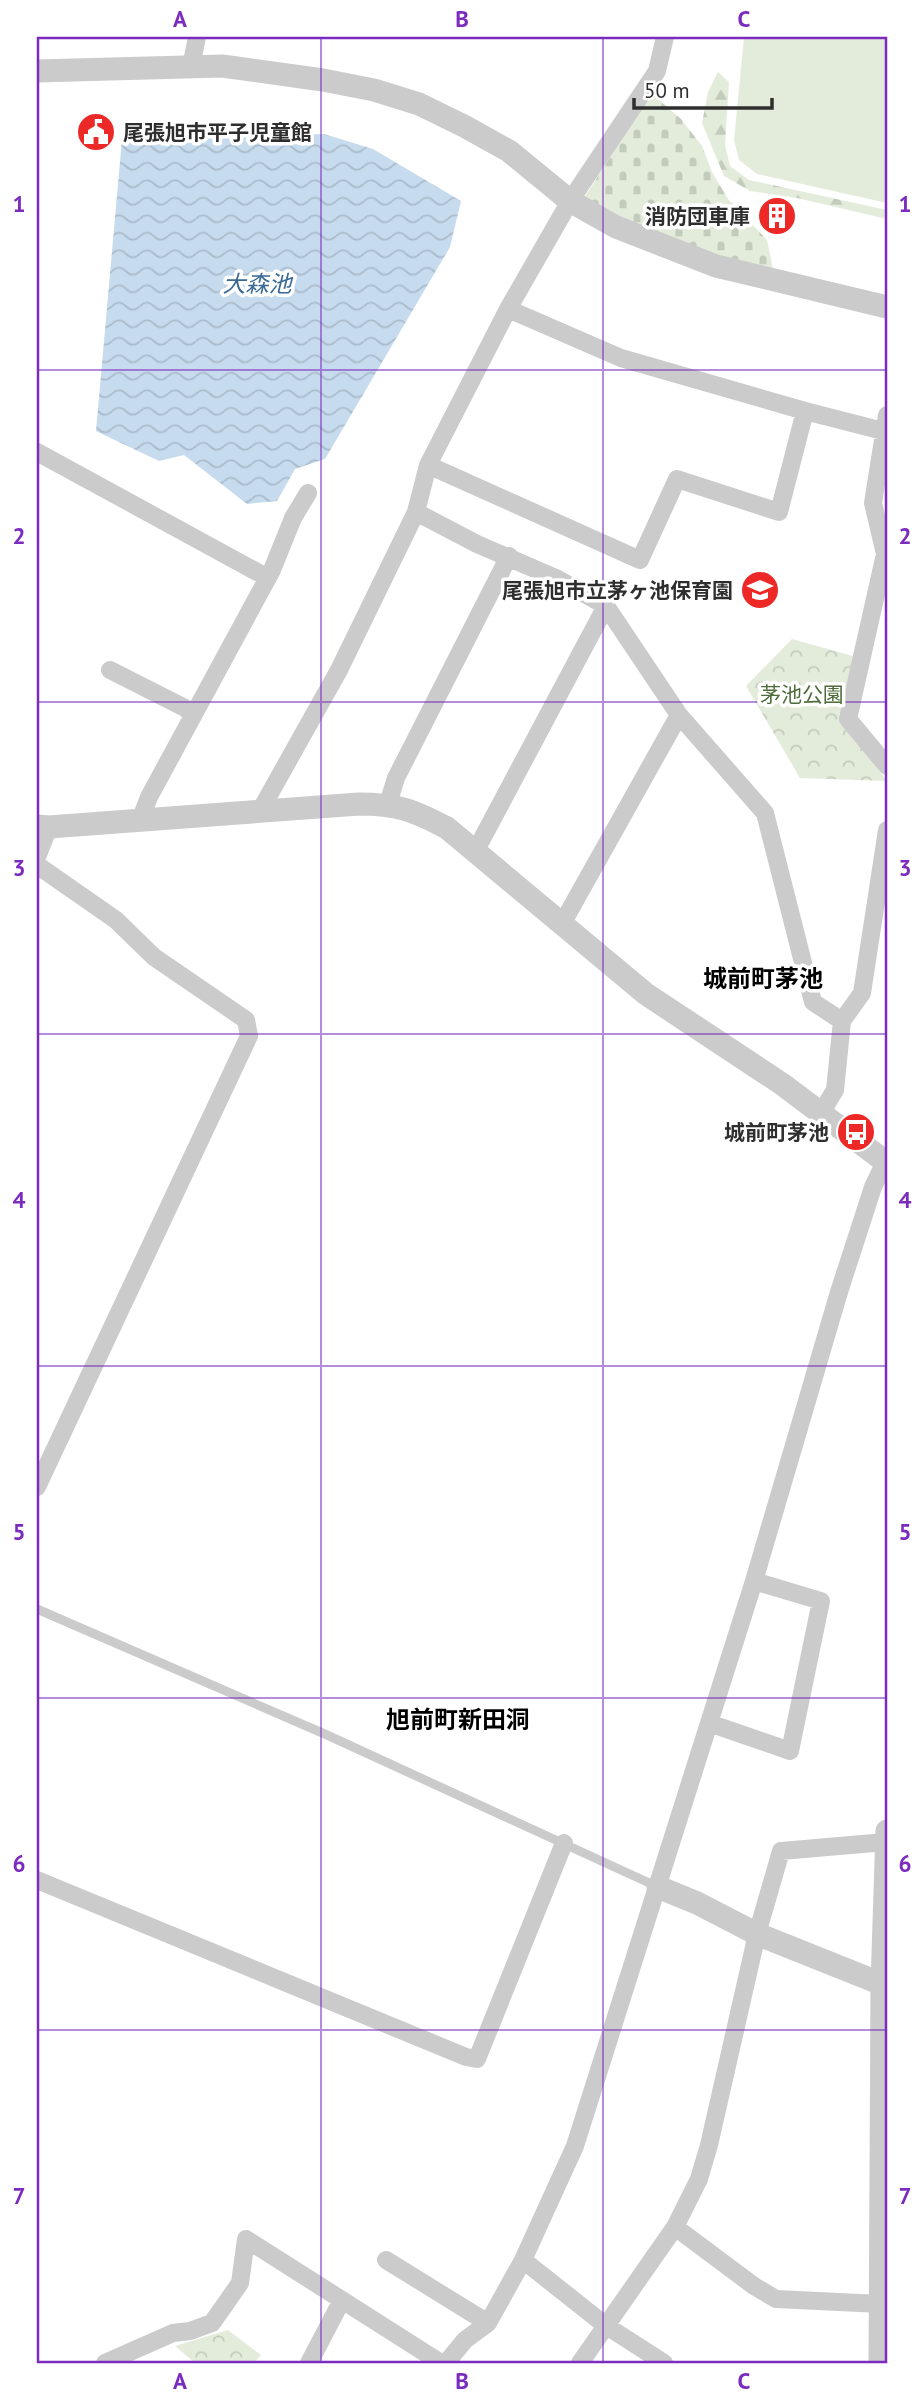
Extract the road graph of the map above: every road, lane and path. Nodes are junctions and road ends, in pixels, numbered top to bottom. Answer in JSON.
{"nodes":[{"id":1,"x":197,"y":37,"type":"edge"},
{"id":2,"x":665,"y":37,"type":"edge"},
{"id":3,"x":191,"y":67,"type":"junction"},
{"id":4,"x":37,"y":71,"type":"edge"},
{"id":5,"x":570,"y":201,"type":"junction"},
{"id":6,"x":887,"y":307,"type":"edge"},
{"id":7,"x":508,"y":309,"type":"junction"},
{"id":8,"x":805,"y":411,"type":"junction"},
{"id":9,"x":886,"y":426,"type":"edge"},
{"id":10,"x":37,"y":452,"type":"edge"},
{"id":11,"x":428,"y":465,"type":"junction"},
{"id":12,"x":308,"y":493,"type":"dead end"},
{"id":13,"x":416,"y":512,"type":"junction"},
{"id":14,"x":509,"y":556,"type":"junction"},
{"id":15,"x":268,"y":578,"type":"junction"},
{"id":16,"x":606,"y":606,"type":"junction"},
{"id":17,"x":110,"y":670,"type":"dead end"},
{"id":18,"x":193,"y":715,"type":"junction"},
{"id":19,"x":679,"y":715,"type":"junction"},
{"id":20,"x":887,"y":766,"type":"edge"},
{"id":21,"x":388,"y":804,"type":"junction"},
{"id":22,"x":260,"y":811,"type":"junction"},
{"id":23,"x":144,"y":820,"type":"junction"},
{"id":24,"x":43,"y":827,"type":"edge"},
{"id":25,"x":887,"y":830,"type":"edge"},
{"id":26,"x":475,"y":852,"type":"junction"},
{"id":27,"x":37,"y":857,"type":"edge"},
{"id":28,"x":37,"y":865,"type":"edge"},
{"id":29,"x":562,"y":924,"type":"junction"},
{"id":30,"x":842,"y":1021,"type":"junction"},
{"id":31,"x":821,"y":1113,"type":"junction"},
{"id":32,"x":886,"y":1163,"type":"edge"},
{"id":33,"x":37,"y":1487,"type":"edge"},
{"id":34,"x":754,"y":1581,"type":"junction"},
{"id":35,"x":37,"y":1609,"type":"edge"},
{"id":36,"x":709,"y":1723,"type":"junction"},
{"id":37,"x":887,"y":1831,"type":"edge"},
{"id":38,"x":886,"y":1842,"type":"edge"},
{"id":39,"x":564,"y":1843,"type":"junction"},
{"id":40,"x":37,"y":1880,"type":"edge"},
{"id":41,"x":658,"y":1888,"type":"junction"},
{"id":42,"x":757,"y":1934,"type":"junction"},
{"id":43,"x":885,"y":1985,"type":"edge"},
{"id":44,"x":675,"y":2227,"type":"junction"},
{"id":45,"x":386,"y":2260,"type":"dead end"},
{"id":46,"x":523,"y":2260,"type":"junction"},
{"id":47,"x":342,"y":2300,"type":"junction"},
{"id":48,"x":880,"y":2304,"type":"junction"},
{"id":49,"x":488,"y":2323,"type":"junction"},
{"id":50,"x":605,"y":2325,"type":"junction"},
{"id":51,"x":127,"y":2359,"type":"edge"},
{"id":52,"x":105,"y":2363,"type":"edge"},
{"id":53,"x":309,"y":2363,"type":"edge"},
{"id":54,"x":443,"y":2363,"type":"edge"},
{"id":55,"x":580,"y":2363,"type":"edge"},
{"id":56,"x":664,"y":2363,"type":"edge"},
{"id":57,"x":880,"y":2363,"type":"edge"}],
"edges":[{"from":1,"to":3,"type":"street"},
{"from":2,"to":5,"type":"street"},
{"from":3,"to":4,"type":"street"},
{"from":3,"to":5,"type":"street"},
{"from":5,"to":6,"type":"street"},
{"from":5,"to":7,"type":"street"},
{"from":7,"to":8,"type":"street"},
{"from":7,"to":11,"type":"street"},
{"from":8,"to":9,"type":"street"},
{"from":8,"to":11,"type":"street"},
{"from":9,"to":20,"type":"street"},
{"from":10,"to":15,"type":"street"},
{"from":11,"to":13,"type":"street"},
{"from":12,"to":15,"type":"street"},
{"from":13,"to":14,"type":"street"},
{"from":13,"to":22,"type":"street"},
{"from":14,"to":16,"type":"street"},
{"from":14,"to":21,"type":"street"},
{"from":15,"to":18,"type":"street"},
{"from":16,"to":19,"type":"street"},
{"from":16,"to":26,"type":"street"},
{"from":17,"to":18,"type":"street"},
{"from":18,"to":23,"type":"street"},
{"from":19,"to":29,"type":"street"},
{"from":19,"to":30,"type":"street"},
{"from":21,"to":22,"type":"street"},
{"from":21,"to":26,"type":"street"},
{"from":22,"to":23,"type":"street"},
{"from":23,"to":24,"type":"street"},
{"from":24,"to":27,"type":"street"},
{"from":25,"to":30,"type":"street"},
{"from":26,"to":29,"type":"street"},
{"from":28,"to":33,"type":"street"},
{"from":29,"to":31,"type":"street"},
{"from":30,"to":31,"type":"street"},
{"from":31,"to":32,"type":"street"},
{"from":32,"to":34,"type":"street"},
{"from":34,"to":36,"type":"street"},
{"from":34,"to":36,"type":"street"},
{"from":35,"to":39,"type":"lane"},
{"from":36,"to":41,"type":"street"},
{"from":37,"to":38,"type":"street"},
{"from":38,"to":42,"type":"street"},
{"from":38,"to":43,"type":"street"},
{"from":39,"to":40,"type":"street"},
{"from":39,"to":41,"type":"lane"},
{"from":41,"to":42,"type":"street"},
{"from":41,"to":46,"type":"street"},
{"from":42,"to":43,"type":"street"},
{"from":42,"to":44,"type":"street"},
{"from":43,"to":48,"type":"street"},
{"from":44,"to":48,"type":"street"},
{"from":44,"to":50,"type":"street"},
{"from":45,"to":49,"type":"street"},
{"from":46,"to":49,"type":"street"},
{"from":46,"to":50,"type":"street"},
{"from":47,"to":51,"type":"street"},
{"from":47,"to":53,"type":"street"},
{"from":47,"to":54,"type":"street"},
{"from":48,"to":57,"type":"street"},
{"from":49,"to":54,"type":"street"},
{"from":50,"to":55,"type":"street"},
{"from":50,"to":56,"type":"street"},
{"from":51,"to":52,"type":"street"}]}
